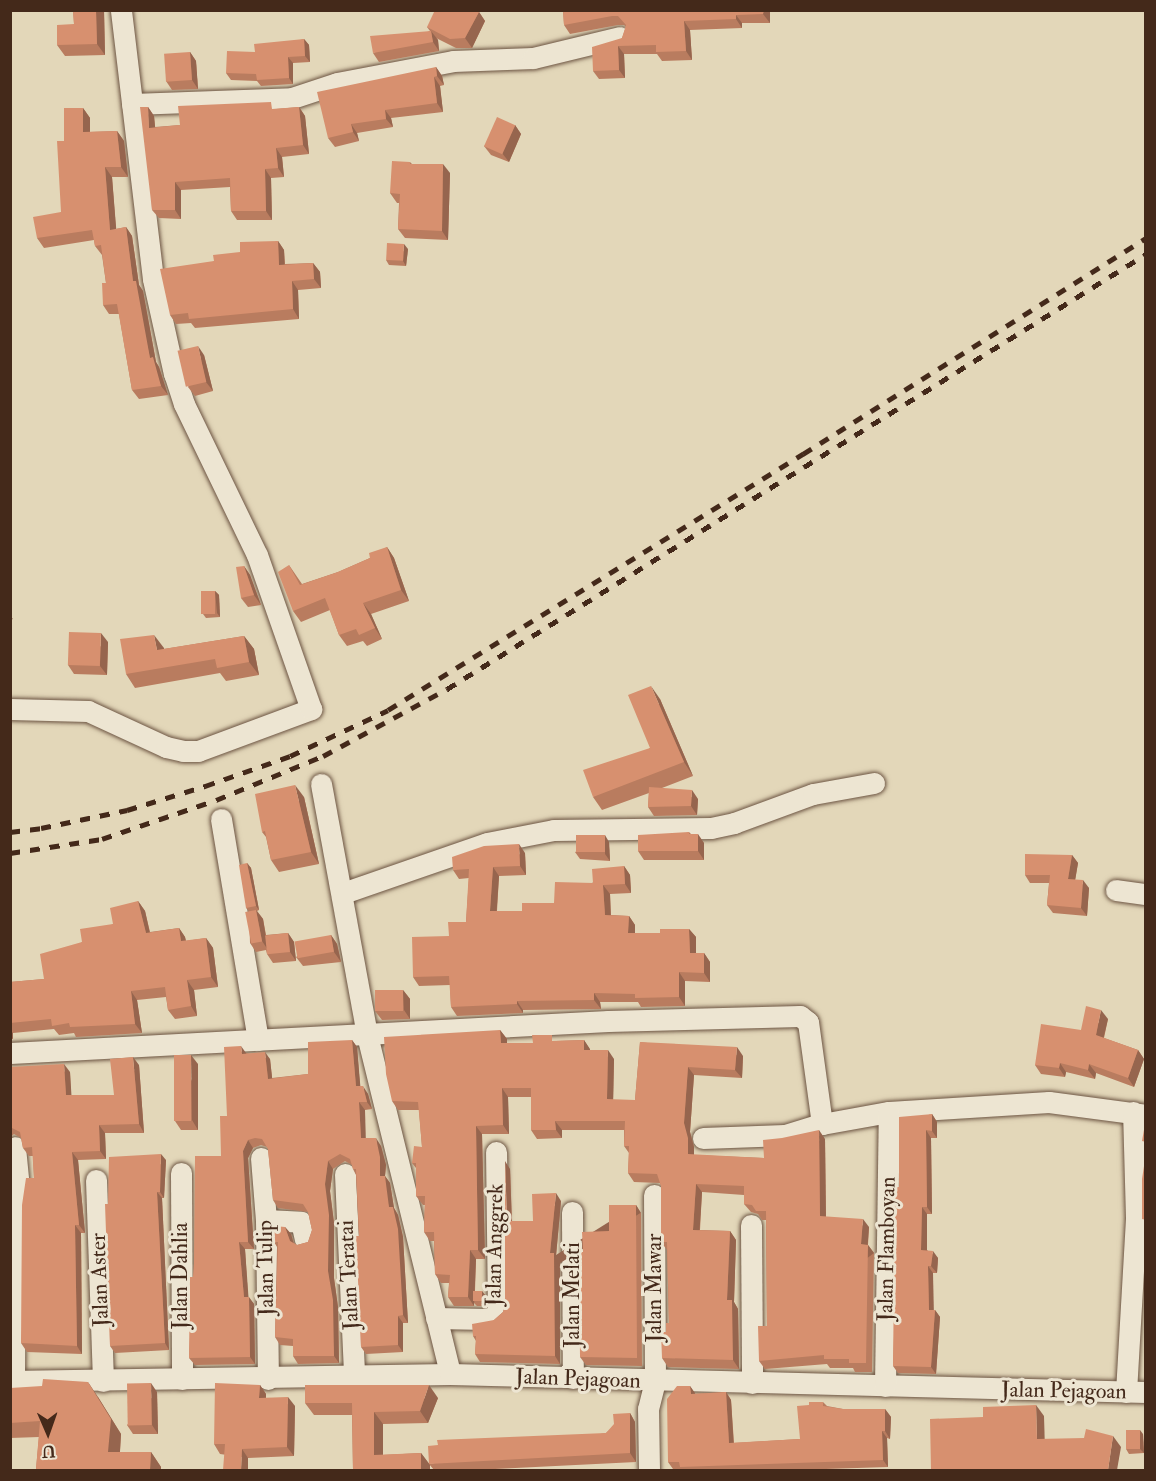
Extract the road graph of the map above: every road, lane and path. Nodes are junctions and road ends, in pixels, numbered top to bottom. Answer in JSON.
{"nodes":[{"id":1,"x":121,"y":10,"type":"edge"},
{"id":2,"x":620,"y":37,"type":"edge"},
{"id":3,"x":132,"y":104,"type":"junction"},
{"id":4,"x":10,"y":709,"type":"edge"},
{"id":5,"x":874,"y":783,"type":"dead end"},
{"id":6,"x":321,"y":784,"type":"dead end"},
{"id":7,"x":221,"y":819,"type":"dead end"},
{"id":8,"x":1116,"y":890,"type":"dead end"},
{"id":9,"x":343,"y":893,"type":"junction"},
{"id":10,"x":1146,"y":894,"type":"edge"},
{"id":11,"x":367,"y":1035,"type":"junction"},
{"id":12,"x":258,"y":1040,"type":"junction"},
{"id":13,"x":10,"y":1053,"type":"edge"},
{"id":14,"x":889,"y":1113,"type":"junction"},
{"id":15,"x":1139,"y":1113,"type":"edge"},
{"id":16,"x":822,"y":1124,"type":"junction"},
{"id":17,"x":703,"y":1138,"type":"dead end"},
{"id":18,"x":15,"y":1147,"type":"dead end"},
{"id":19,"x":496,"y":1152,"type":"dead end"},
{"id":20,"x":261,"y":1158,"type":"dead end"},
{"id":21,"x":181,"y":1173,"type":"dead end"},
{"id":22,"x":345,"y":1174,"type":"dead end"},
{"id":23,"x":96,"y":1180,"type":"dead end"},
{"id":24,"x":654,"y":1195,"type":"dead end"},
{"id":25,"x":572,"y":1212,"type":"dead end"},
{"id":26,"x":266,"y":1220,"type":"junction"},
{"id":27,"x":751,"y":1225,"type":"dead end"},
{"id":28,"x":305,"y":1240,"type":"edge"},
{"id":29,"x":436,"y":1318,"type":"junction"},
{"id":30,"x":450,"y":1374,"type":"junction"},
{"id":31,"x":354,"y":1376,"type":"junction"},
{"id":32,"x":573,"y":1378,"type":"junction"},
{"id":33,"x":182,"y":1379,"type":"junction"},
{"id":34,"x":268,"y":1379,"type":"junction"},
{"id":35,"x":12,"y":1381,"type":"edge"},
{"id":36,"x":103,"y":1381,"type":"junction"},
{"id":37,"x":655,"y":1382,"type":"junction"},
{"id":38,"x":752,"y":1383,"type":"junction"},
{"id":39,"x":885,"y":1386,"type":"junction"},
{"id":40,"x":1136,"y":1392,"type":"edge"},
{"id":41,"x":649,"y":1470,"type":"edge"}],
"edges":[{"from":1,"to":3,"type":"street"},
{"from":2,"to":3,"type":"street"},
{"from":3,"to":4,"type":"street"},
{"from":5,"to":9,"type":"street"},
{"from":6,"to":9,"type":"street"},
{"from":7,"to":12,"type":"street"},
{"from":8,"to":10,"type":"street"},
{"from":9,"to":11,"type":"street"},
{"from":11,"to":12,"type":"street"},
{"from":11,"to":16,"type":"street"},
{"from":11,"to":29,"type":"street"},
{"from":12,"to":13,"type":"street"},
{"from":14,"to":15,"type":"street"},
{"from":14,"to":16,"type":"street"},
{"from":14,"to":39,"type":"street","name":"Jalan Flamboyan"},
{"from":15,"to":40,"type":"street"},
{"from":16,"to":17,"type":"street"},
{"from":18,"to":35,"type":"street"},
{"from":19,"to":29,"type":"street","name":"Jalan Anggrek"},
{"from":20,"to":26,"type":"street","name":"Jalan Tulip"},
{"from":21,"to":33,"type":"street","name":"Jalan Dahlia"},
{"from":22,"to":31,"type":"street","name":"Jalan Teratai"},
{"from":23,"to":36,"type":"street","name":"Jalan Aster"},
{"from":24,"to":37,"type":"street","name":"Jalan Mawar"},
{"from":25,"to":32,"type":"street","name":"Jalan Melati"},
{"from":26,"to":28,"type":"street"},
{"from":26,"to":34,"type":"street","name":"Jalan Tulip"},
{"from":27,"to":38,"type":"street"},
{"from":29,"to":30,"type":"street"},
{"from":30,"to":31,"type":"street","name":"Jalan Pejagoan"},
{"from":30,"to":32,"type":"street","name":"Jalan Pejagoan"},
{"from":31,"to":34,"type":"street","name":"Jalan Pejagoan"},
{"from":32,"to":37,"type":"street","name":"Jalan Pejagoan"},
{"from":33,"to":34,"type":"street","name":"Jalan Pejagoan"},
{"from":33,"to":36,"type":"street","name":"Jalan Pejagoan"},
{"from":35,"to":36,"type":"street","name":"Jalan Pejagoan"},
{"from":37,"to":38,"type":"street","name":"Jalan Pejagoan"},
{"from":37,"to":41,"type":"street","name":"Jalan Mawar"},
{"from":38,"to":39,"type":"street","name":"Jalan Pejagoan"},
{"from":39,"to":40,"type":"street","name":"Jalan Pejagoan"}]}
